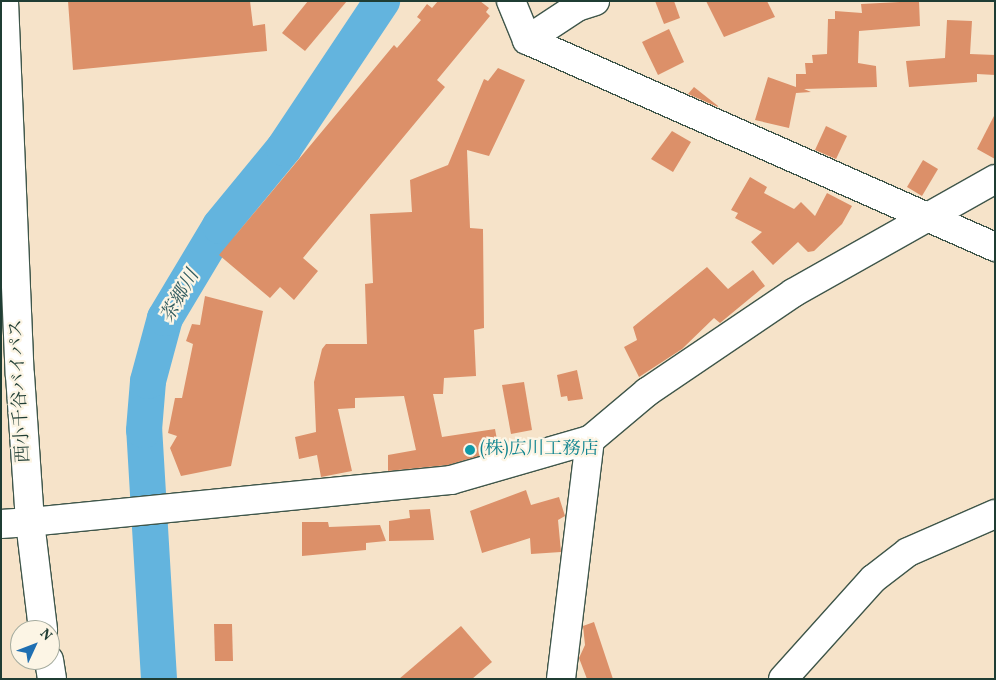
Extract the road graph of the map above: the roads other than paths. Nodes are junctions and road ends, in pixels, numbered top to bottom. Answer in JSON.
{"nodes":[{"id":1,"x":4,"y":1,"type":"edge"},
{"id":2,"x":511,"y":1,"type":"edge"},
{"id":3,"x":595,"y":1,"type":"edge"},
{"id":4,"x":527,"y":40,"type":"junction"},
{"id":5,"x":995,"y":179,"type":"edge"},
{"id":6,"x":925,"y":219,"type":"junction"},
{"id":7,"x":995,"y":246,"type":"edge"},
{"id":8,"x":590,"y":440,"type":"junction"},
{"id":9,"x":995,"y":514,"type":"edge"},
{"id":10,"x":30,"y":522,"type":"junction"},
{"id":11,"x":1,"y":524,"type":"edge"},
{"id":12,"x":42,"y":620,"type":"edge"},
{"id":13,"x":560,"y":679,"type":"edge"},
{"id":14,"x":783,"y":679,"type":"edge"}],
"edges":[{"from":1,"to":10,"type":"main road","name":"西小千谷バイパス"},
{"from":2,"to":4,"type":"main road"},
{"from":3,"to":4,"type":"main road"},
{"from":4,"to":6,"type":"main road"},
{"from":5,"to":6,"type":"main road"},
{"from":6,"to":7,"type":"main road"},
{"from":6,"to":8,"type":"main road"},
{"from":8,"to":10,"type":"main road"},
{"from":8,"to":13,"type":"main road"},
{"from":9,"to":14,"type":"main road"},
{"from":10,"to":11,"type":"main road"},
{"from":10,"to":12,"type":"main road","name":"西小千谷バイパス"}]}
